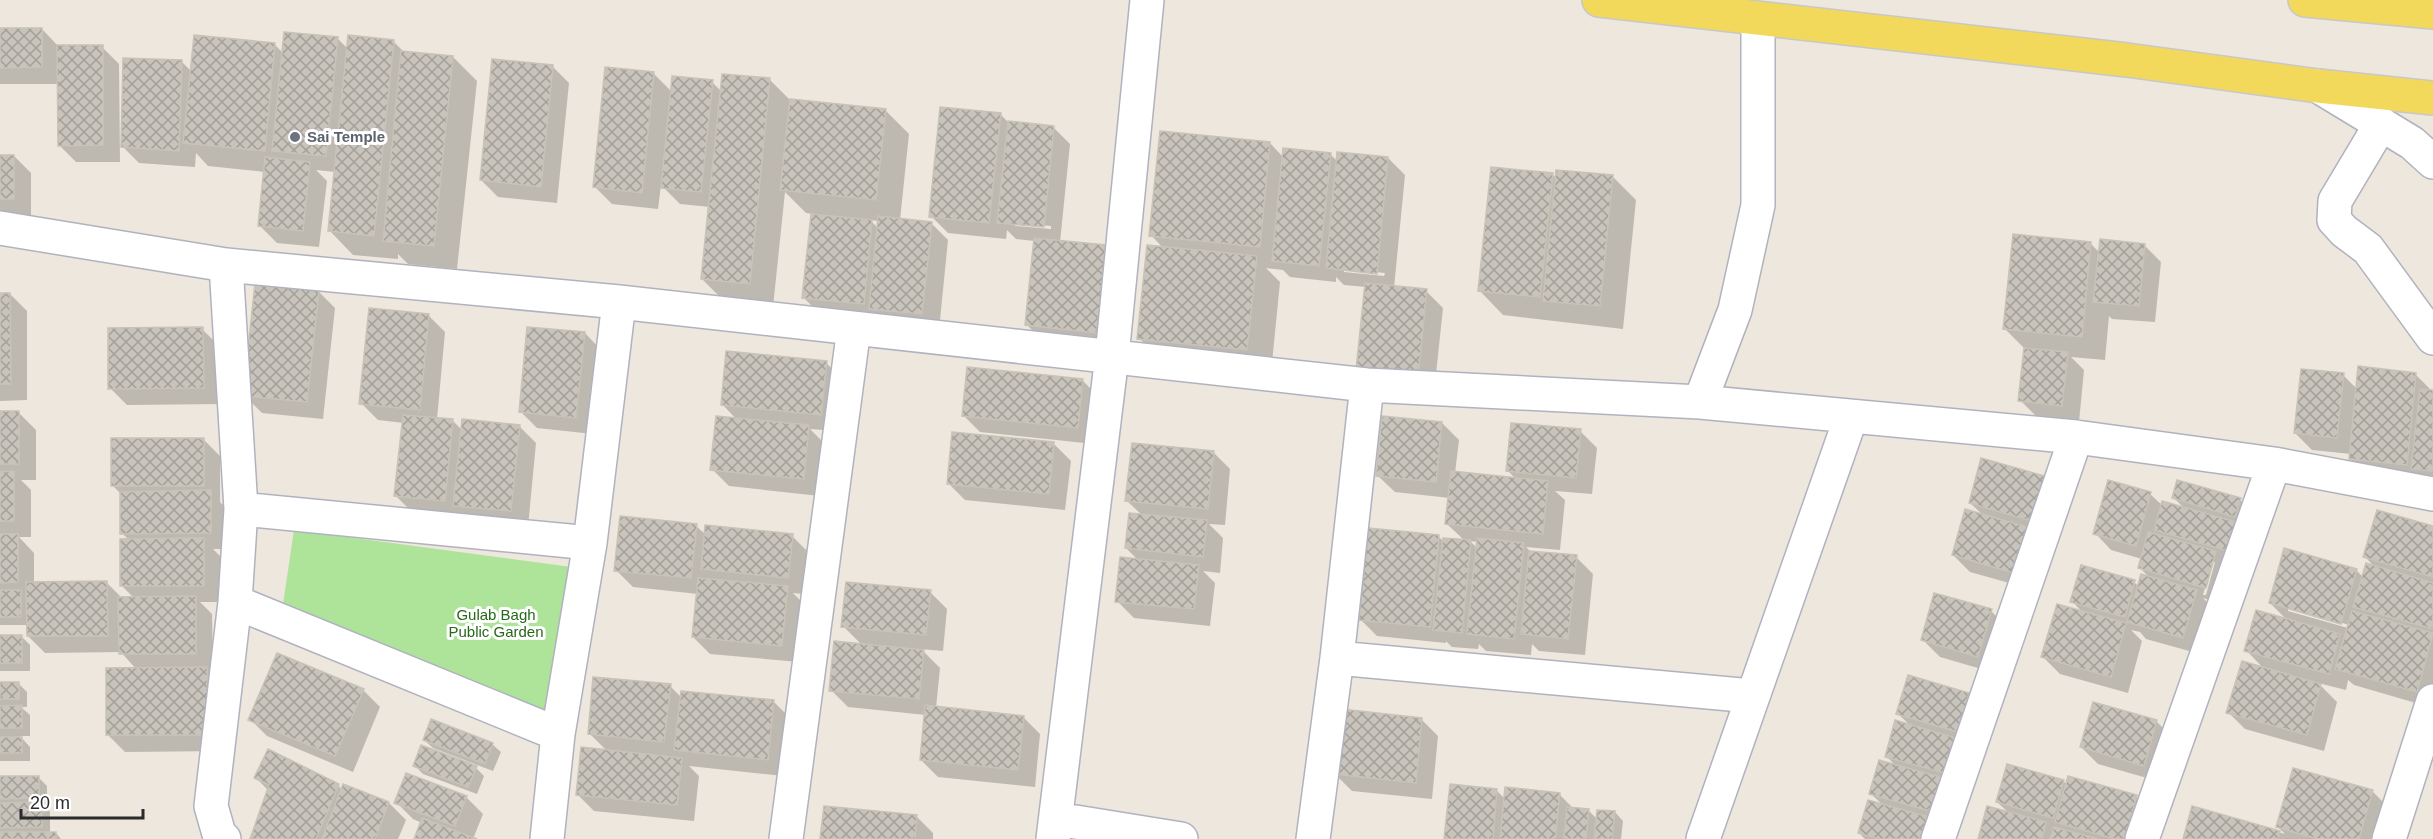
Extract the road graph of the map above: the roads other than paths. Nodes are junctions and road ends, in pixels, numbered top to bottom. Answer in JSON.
{"nodes":[{"id":1,"x":1147,"y":0,"type":"edge"},
{"id":2,"x":1599,"y":0,"type":"edge"},
{"id":3,"x":2305,"y":0,"type":"edge"},
{"id":4,"x":2433,"y":12,"type":"edge"},
{"id":5,"x":1758,"y":19,"type":"junction"},
{"id":6,"x":2318,"y":86,"type":"junction"},
{"id":7,"x":2433,"y":98,"type":"edge"},
{"id":8,"x":2381,"y":124,"type":"junction"},
{"id":9,"x":2433,"y":162,"type":"edge"},
{"id":10,"x":0,"y":228,"type":"edge"},
{"id":11,"x":226,"y":265,"type":"junction"},
{"id":12,"x":619,"y":302,"type":"junction"},
{"id":13,"x":854,"y":328,"type":"junction"},
{"id":14,"x":2433,"y":338,"type":"edge"},
{"id":15,"x":1112,"y":356,"type":"junction"},
{"id":16,"x":1367,"y":385,"type":"junction"},
{"id":17,"x":1700,"y":402,"type":"junction"},
{"id":18,"x":1851,"y":417,"type":"junction"},
{"id":19,"x":2076,"y":437,"type":"junction"},
{"id":20,"x":2274,"y":464,"type":"junction"},
{"id":21,"x":2433,"y":494,"type":"edge"},
{"id":22,"x":241,"y":509,"type":"junction"},
{"id":23,"x":590,"y":543,"type":"junction"},
{"id":24,"x":235,"y":602,"type":"junction"},
{"id":25,"x":1337,"y":658,"type":"junction"},
{"id":26,"x":1752,"y":696,"type":"junction"},
{"id":27,"x":2433,"y":701,"type":"edge"},
{"id":28,"x":558,"y":734,"type":"junction"},
{"id":29,"x":1055,"y":829,"type":"edge"},
{"id":30,"x":224,"y":839,"type":"edge"},
{"id":31,"x":547,"y":839,"type":"edge"},
{"id":32,"x":786,"y":839,"type":"edge"},
{"id":33,"x":1181,"y":839,"type":"edge"},
{"id":34,"x":1313,"y":839,"type":"edge"},
{"id":35,"x":1703,"y":839,"type":"edge"},
{"id":36,"x":1938,"y":839,"type":"edge"},
{"id":37,"x":2142,"y":839,"type":"edge"},
{"id":38,"x":2389,"y":839,"type":"edge"}],
"edges":[{"from":1,"to":15,"type":"street"},
{"from":2,"to":5,"type":"main road"},
{"from":3,"to":4,"type":"main road"},
{"from":5,"to":6,"type":"main road"},
{"from":5,"to":17,"type":"street"},
{"from":6,"to":7,"type":"main road"},
{"from":6,"to":8,"type":"street"},
{"from":8,"to":9,"type":"street"},
{"from":8,"to":14,"type":"street"},
{"from":10,"to":11,"type":"street"},
{"from":11,"to":12,"type":"street"},
{"from":11,"to":22,"type":"street"},
{"from":12,"to":13,"type":"street"},
{"from":12,"to":23,"type":"street"},
{"from":13,"to":15,"type":"street"},
{"from":13,"to":32,"type":"street"},
{"from":15,"to":16,"type":"street"},
{"from":15,"to":29,"type":"street"},
{"from":16,"to":17,"type":"street"},
{"from":16,"to":25,"type":"street"},
{"from":17,"to":18,"type":"street"},
{"from":18,"to":19,"type":"street"},
{"from":18,"to":26,"type":"street"},
{"from":19,"to":20,"type":"street"},
{"from":19,"to":36,"type":"street"},
{"from":20,"to":21,"type":"street"},
{"from":20,"to":37,"type":"street"},
{"from":22,"to":23,"type":"street"},
{"from":22,"to":24,"type":"street"},
{"from":23,"to":28,"type":"street"},
{"from":24,"to":28,"type":"street"},
{"from":24,"to":30,"type":"street"},
{"from":25,"to":26,"type":"street"},
{"from":25,"to":34,"type":"street"},
{"from":26,"to":35,"type":"street"},
{"from":27,"to":38,"type":"street"},
{"from":28,"to":31,"type":"street"},
{"from":29,"to":33,"type":"street"}]}
